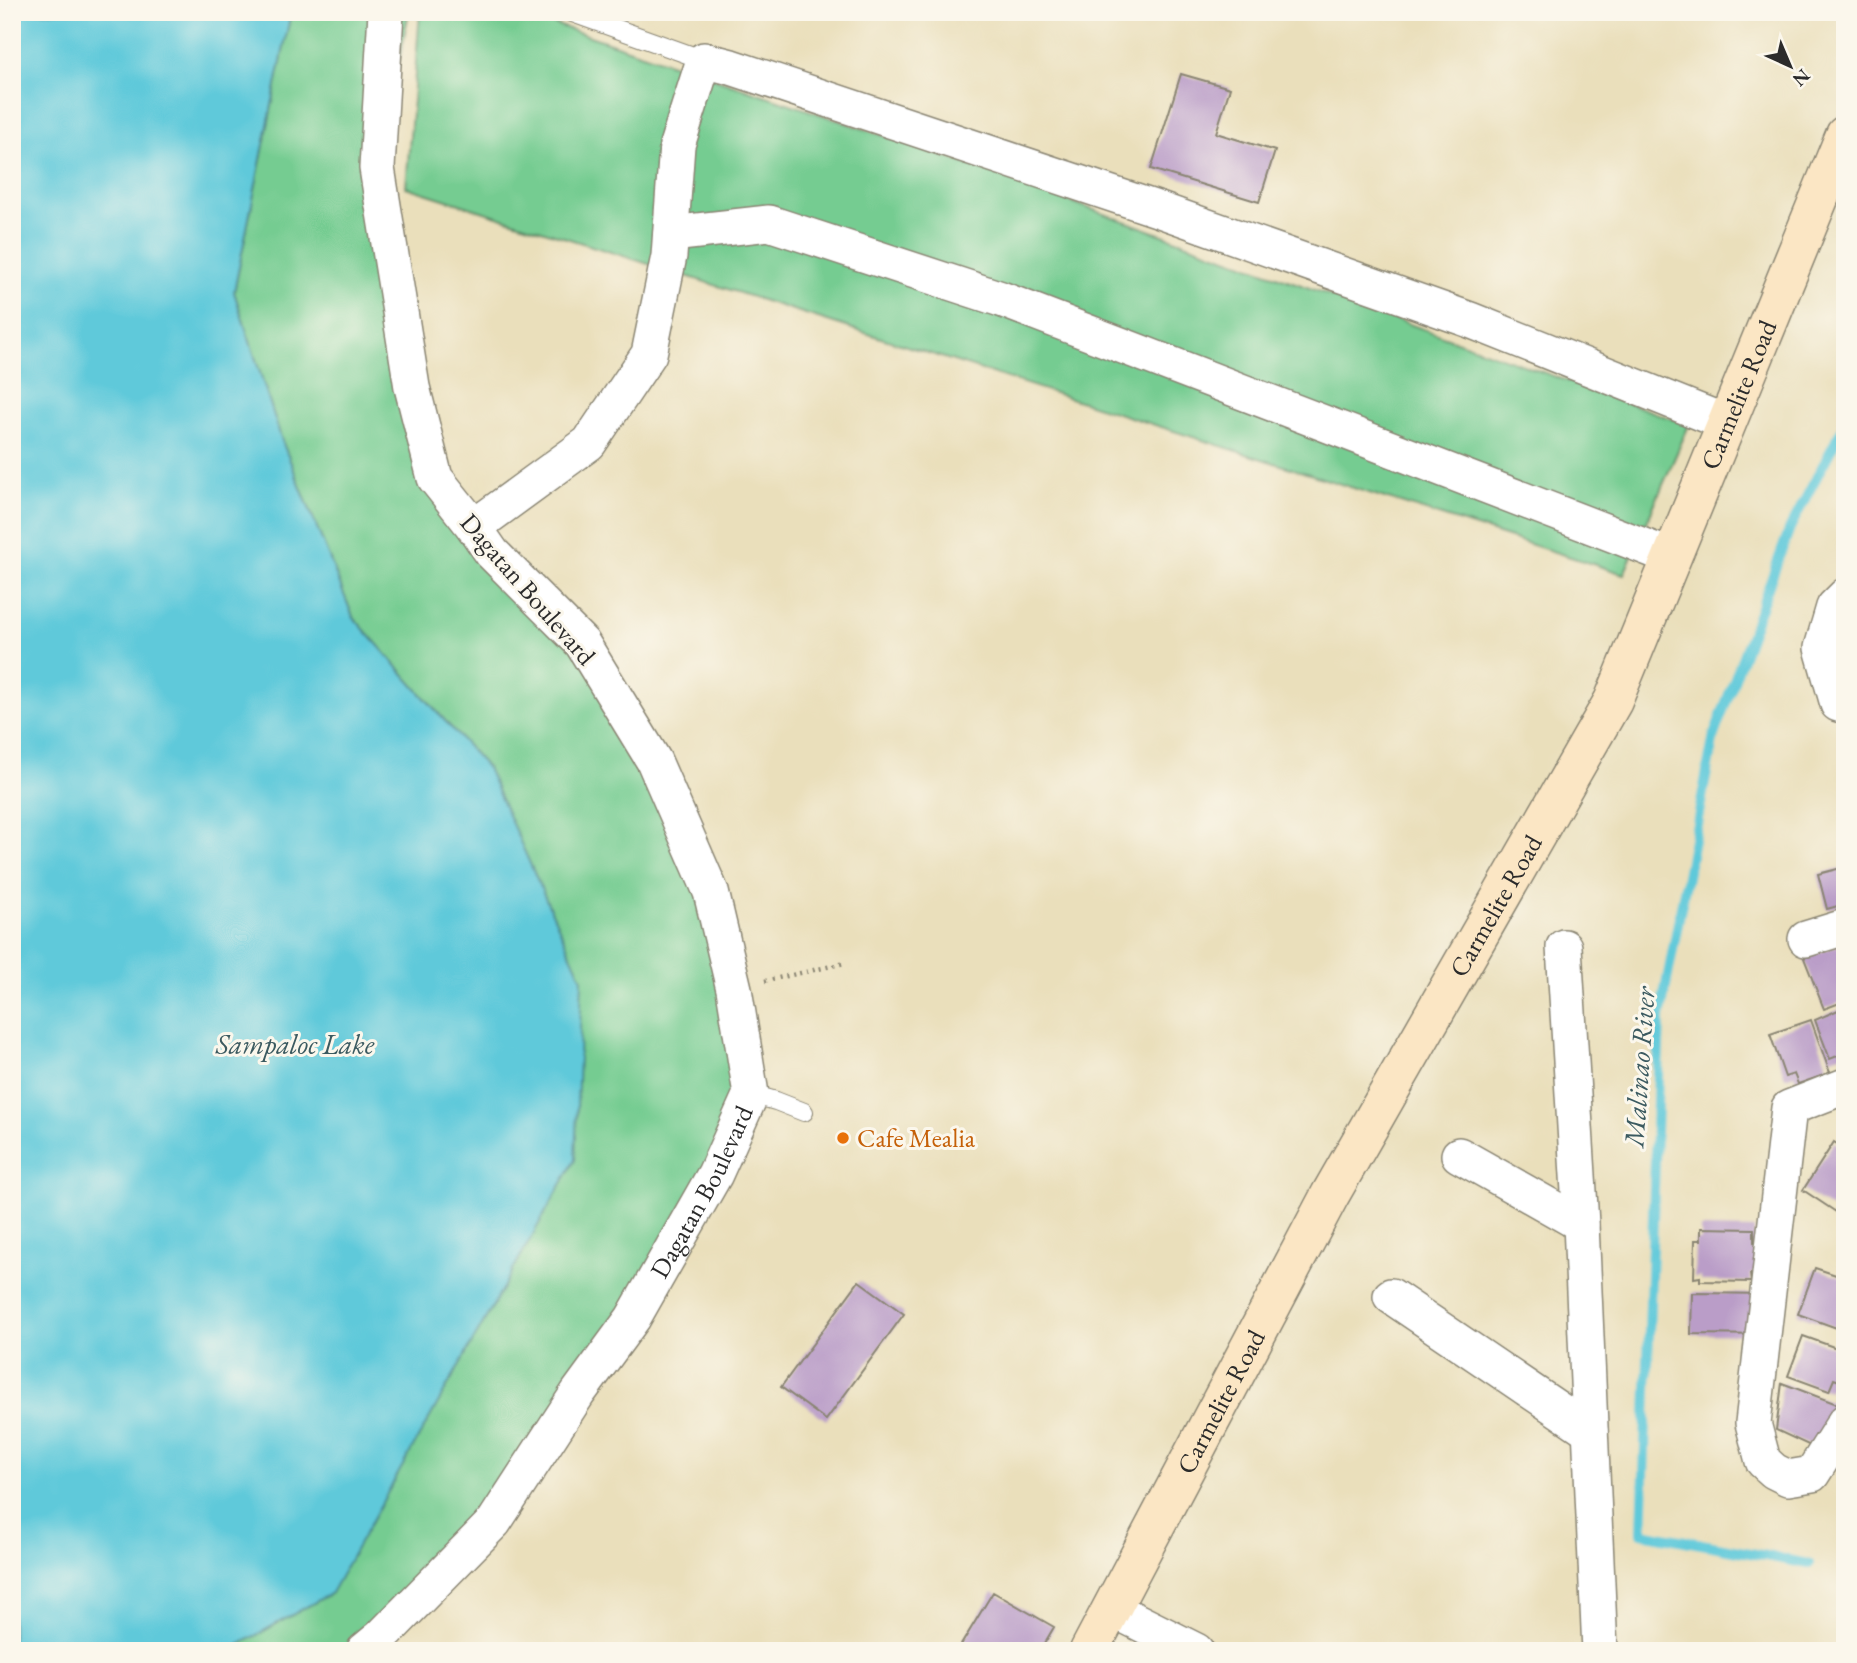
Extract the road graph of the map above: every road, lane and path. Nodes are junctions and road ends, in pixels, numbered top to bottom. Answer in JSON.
{"nodes":[{"id":1,"x":386,"y":12,"type":"edge"},
{"id":2,"x":570,"y":12,"type":"edge"},
{"id":3,"x":704,"y":60,"type":"junction"},
{"id":4,"x":1845,"y":135,"type":"edge"},
{"id":5,"x":671,"y":234,"type":"junction"},
{"id":6,"x":1727,"y":423,"type":"junction"},
{"id":7,"x":474,"y":527,"type":"junction"},
{"id":8,"x":1672,"y":557,"type":"junction"},
{"id":9,"x":1845,"y":596,"type":"edge"},
{"id":10,"x":1838,"y":704,"type":"dead end"},
{"id":11,"x":1845,"y":927,"type":"edge"},
{"id":12,"x":1806,"y":939,"type":"dead end"},
{"id":13,"x":1564,"y":947,"type":"dead end"},
{"id":14,"x":845,"y":963,"type":"dead end"},
{"id":15,"x":734,"y":989,"type":"junction"},
{"id":16,"x":1845,"y":1086,"type":"edge"},
{"id":17,"x":751,"y":1094,"type":"junction"},
{"id":18,"x":804,"y":1112,"type":"dead end"},
{"id":19,"x":1459,"y":1155,"type":"dead end"},
{"id":20,"x":1581,"y":1224,"type":"junction"},
{"id":21,"x":1391,"y":1296,"type":"dead end"},
{"id":22,"x":1845,"y":1422,"type":"edge"},
{"id":23,"x":1590,"y":1431,"type":"junction"},
{"id":24,"x":1112,"y":1609,"type":"junction"},
{"id":25,"x":364,"y":1651,"type":"edge"},
{"id":26,"x":1089,"y":1651,"type":"edge"},
{"id":27,"x":1196,"y":1651,"type":"edge"},
{"id":28,"x":1600,"y":1651,"type":"edge"}],
"edges":[{"from":1,"to":7,"type":"street","name":"Dagatan Boulevard"},
{"from":2,"to":3,"type":"lane"},
{"from":3,"to":5,"type":"street"},
{"from":3,"to":6,"type":"street"},
{"from":4,"to":6,"type":"street","name":"Carmelite Road"},
{"from":5,"to":7,"type":"street"},
{"from":5,"to":8,"type":"street"},
{"from":6,"to":8,"type":"street","name":"Carmelite Road"},
{"from":7,"to":15,"type":"street","name":"Dagatan Boulevard"},
{"from":8,"to":24,"type":"street","name":"Carmelite Road"},
{"from":9,"to":10,"type":"street"},
{"from":11,"to":12,"type":"street"},
{"from":13,"to":20,"type":"street"},
{"from":14,"to":15,"type":"path"},
{"from":15,"to":17,"type":"street","name":"Dagatan Boulevard"},
{"from":16,"to":22,"type":"street"},
{"from":17,"to":18,"type":"lane"},
{"from":17,"to":25,"type":"street","name":"Dagatan Boulevard"},
{"from":19,"to":20,"type":"street"},
{"from":20,"to":23,"type":"street"},
{"from":21,"to":23,"type":"street"},
{"from":23,"to":28,"type":"street"},
{"from":24,"to":26,"type":"street","name":"Carmelite Road"},
{"from":24,"to":27,"type":"street"}]}
